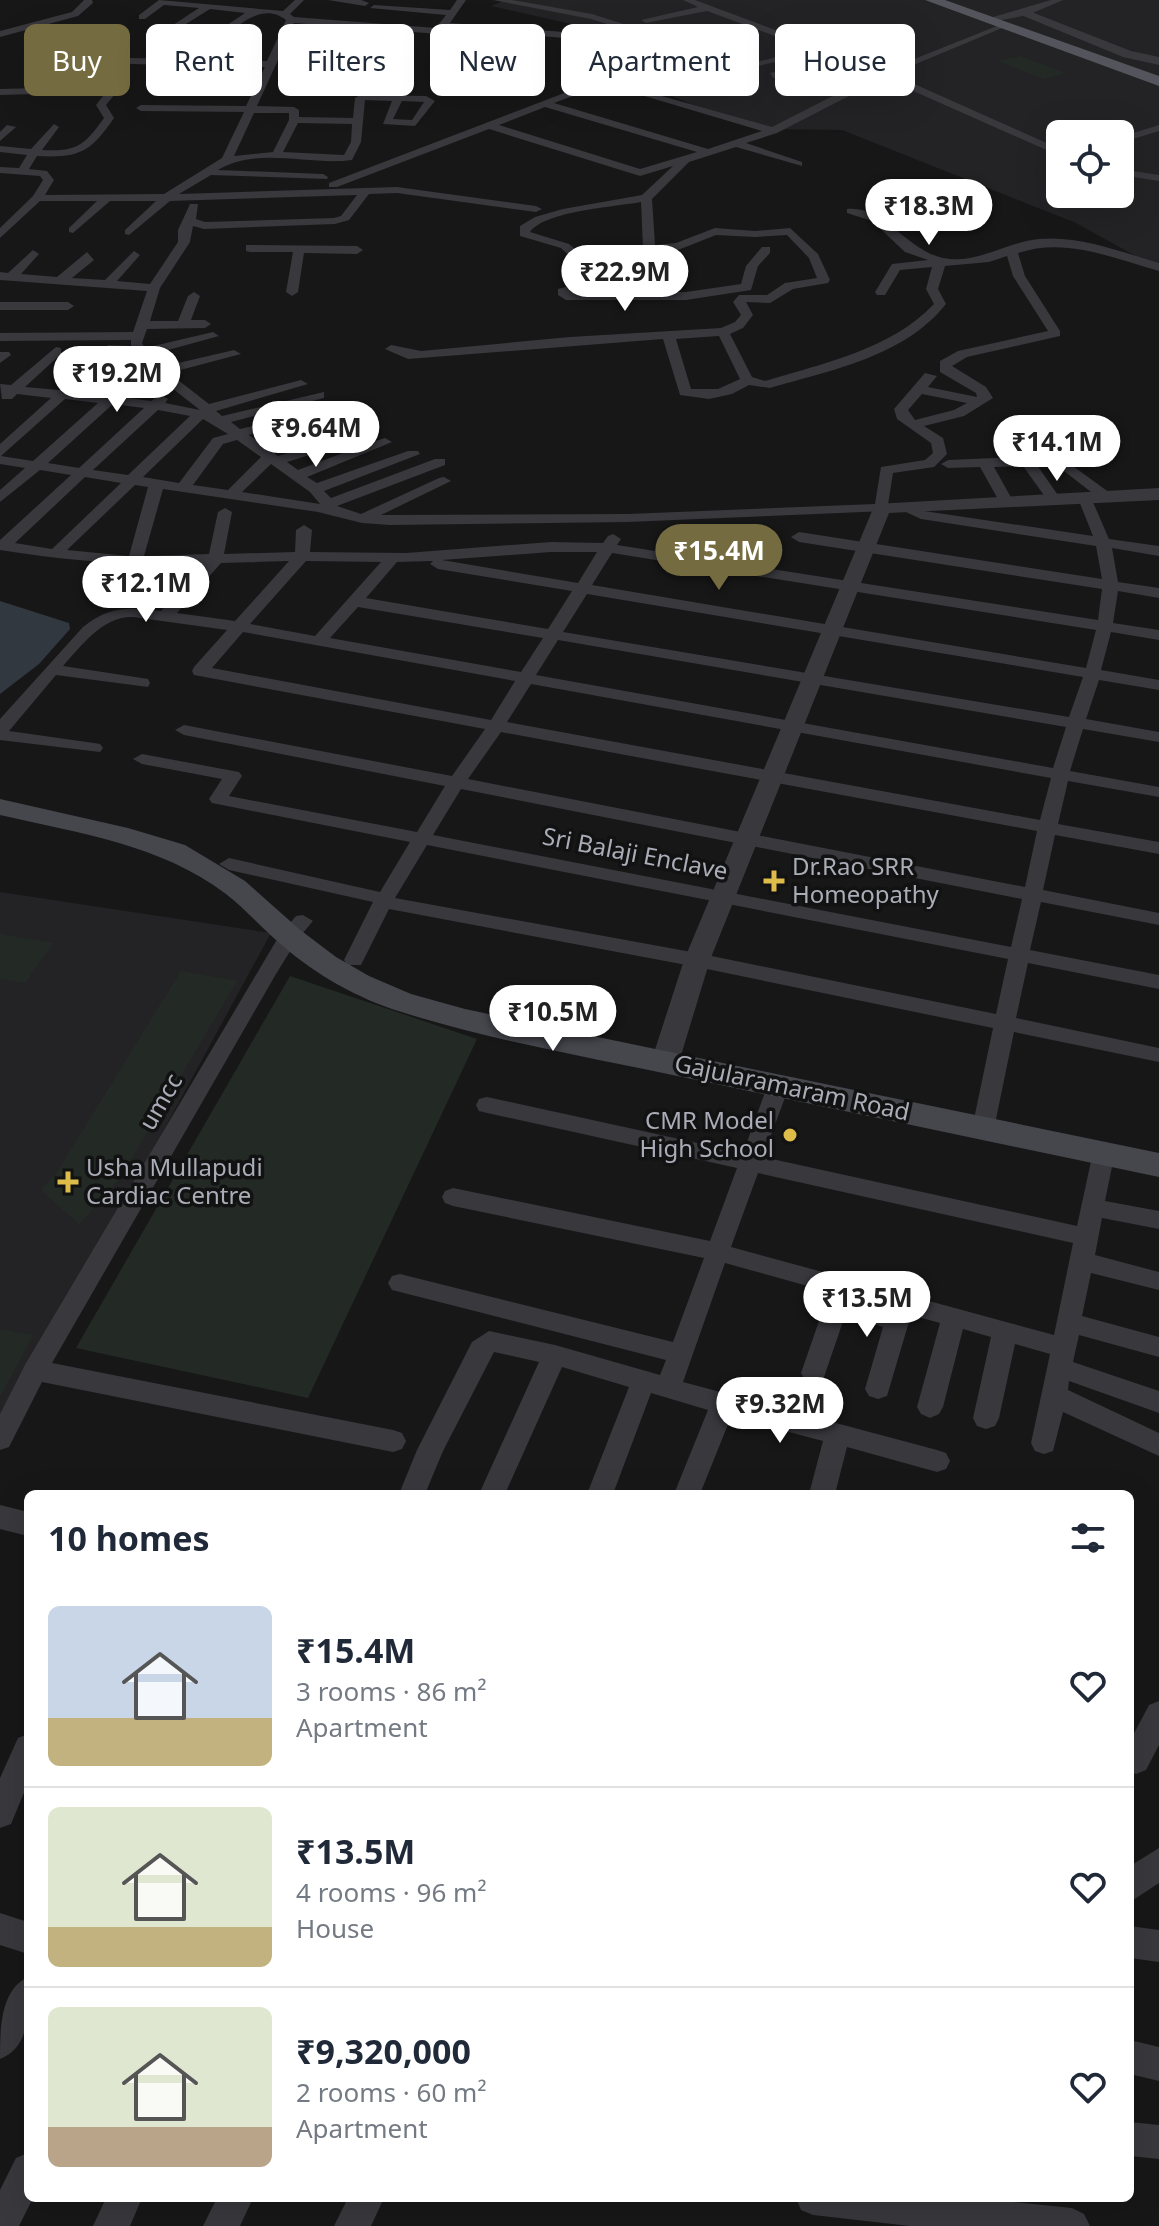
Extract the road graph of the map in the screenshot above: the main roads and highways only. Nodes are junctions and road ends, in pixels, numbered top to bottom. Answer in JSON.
{"nodes":[{"id":1,"x":932,"y":0,"type":"edge"},
{"id":2,"x":945,"y":0,"type":"edge"},
{"id":3,"x":995,"y":22,"type":"junction"},
{"id":4,"x":1159,"y":79,"type":"edge"},
{"id":5,"x":0,"y":794,"type":"edge"},
{"id":6,"x":0,"y":807,"type":"edge"},
{"id":7,"x":296,"y":929,"type":"junction"},
{"id":8,"x":666,"y":1056,"type":"junction"},
{"id":9,"x":1159,"y":1155,"type":"edge"},
{"id":10,"x":1159,"y":1165,"type":"edge"}],
"edges":[{"from":1,"to":3,"type":"main road"},
{"from":2,"to":3,"type":"main road"},
{"from":3,"to":4,"type":"main road"},
{"from":5,"to":7,"type":"main road","name":"Gajularamaram Road"},
{"from":6,"to":7,"type":"main road","name":"Gajularamaram Road"},
{"from":7,"to":8,"type":"main road","name":"Gajularamaram Road"},
{"from":7,"to":8,"type":"main road","name":"Gajularamaram Road"},
{"from":8,"to":9,"type":"main road","name":"Gajularamaram Road"},
{"from":8,"to":10,"type":"main road","name":"Gajularamaram Road"}]}
